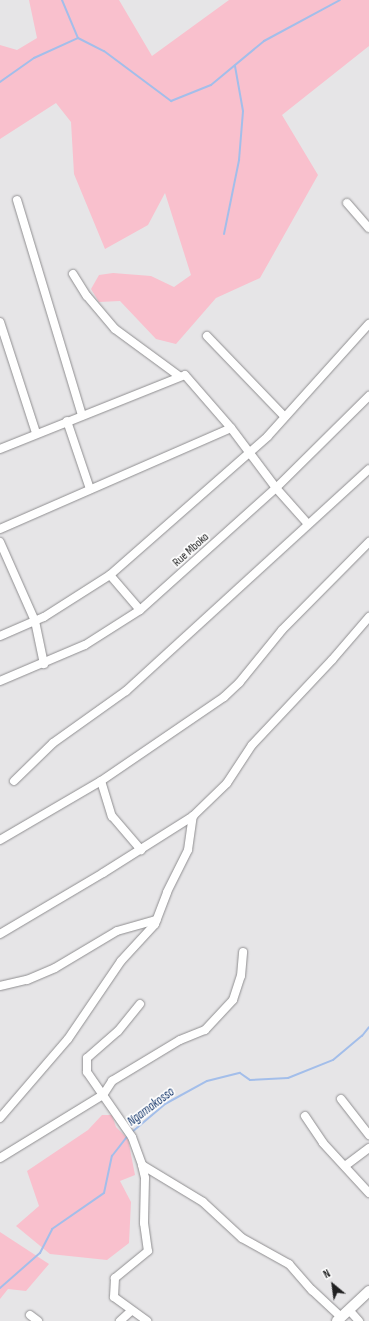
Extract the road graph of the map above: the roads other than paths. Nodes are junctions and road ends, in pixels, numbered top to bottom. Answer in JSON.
{"nodes":[{"id":1,"x":17,"y":200,"type":"dead end"},
{"id":2,"x":347,"y":203,"type":"dead end"},
{"id":3,"x":369,"y":228,"type":"edge"},
{"id":4,"x":73,"y":274,"type":"dead end"},
{"id":5,"x":0,"y":322,"type":"edge"},
{"id":6,"x":369,"y":324,"type":"edge"},
{"id":7,"x":208,"y":336,"type":"dead end"},
{"id":8,"x":179,"y":376,"type":"junction"},
{"id":9,"x":369,"y":396,"type":"edge"},
{"id":10,"x":82,"y":415,"type":"junction"},
{"id":11,"x":285,"y":417,"type":"junction"},
{"id":12,"x":67,"y":421,"type":"junction"},
{"id":13,"x":231,"y":428,"type":"junction"},
{"id":14,"x":36,"y":433,"type":"junction"},
{"id":15,"x":0,"y":449,"type":"edge"},
{"id":16,"x":250,"y":453,"type":"junction"},
{"id":17,"x":369,"y":469,"type":"edge"},
{"id":18,"x":276,"y":488,"type":"junction"},
{"id":19,"x":90,"y":489,"type":"junction"},
{"id":20,"x":308,"y":524,"type":"junction"},
{"id":21,"x":0,"y":529,"type":"edge"},
{"id":22,"x":0,"y":542,"type":"edge"},
{"id":23,"x":369,"y":542,"type":"edge"},
{"id":24,"x":110,"y":575,"type":"junction"},
{"id":25,"x":140,"y":610,"type":"junction"},
{"id":26,"x":369,"y":617,"type":"edge"},
{"id":27,"x":35,"y":621,"type":"junction"},
{"id":28,"x":0,"y":636,"type":"edge"},
{"id":29,"x":44,"y":664,"type":"junction"},
{"id":30,"x":0,"y":681,"type":"edge"},
{"id":31,"x":14,"y":781,"type":"dead end"},
{"id":32,"x":101,"y":781,"type":"junction"},
{"id":33,"x":193,"y":816,"type":"junction"},
{"id":34,"x":0,"y":840,"type":"edge"},
{"id":35,"x":141,"y":850,"type":"junction"},
{"id":36,"x":156,"y":920,"type":"junction"},
{"id":37,"x":0,"y":934,"type":"edge"},
{"id":38,"x":243,"y":952,"type":"dead end"},
{"id":39,"x":0,"y":986,"type":"edge"},
{"id":40,"x":140,"y":1004,"type":"dead end"},
{"id":41,"x":103,"y":1095,"type":"junction"},
{"id":42,"x":341,"y":1099,"type":"dead end"},
{"id":43,"x":305,"y":1116,"type":"dead end"},
{"id":44,"x":0,"y":1118,"type":"edge"},
{"id":45,"x":369,"y":1135,"type":"edge"},
{"id":46,"x":369,"y":1148,"type":"edge"},
{"id":47,"x":0,"y":1158,"type":"edge"},
{"id":48,"x":142,"y":1165,"type":"junction"},
{"id":49,"x":345,"y":1166,"type":"junction"},
{"id":50,"x":369,"y":1193,"type":"edge"},
{"id":51,"x":369,"y":1291,"type":"edge"},
{"id":52,"x":130,"y":1312,"type":"junction"},
{"id":53,"x":30,"y":1315,"type":"dead end"},
{"id":54,"x":342,"y":1316,"type":"edge"},
{"id":55,"x":38,"y":1321,"type":"edge"},
{"id":56,"x":120,"y":1321,"type":"edge"},
{"id":57,"x":147,"y":1321,"type":"edge"},
{"id":58,"x":359,"y":1321,"type":"edge"}],
"edges":[{"from":1,"to":10,"type":"street"},
{"from":2,"to":3,"type":"street"},
{"from":4,"to":8,"type":"street"},
{"from":5,"to":14,"type":"street"},
{"from":6,"to":11,"type":"street"},
{"from":7,"to":11,"type":"street"},
{"from":8,"to":10,"type":"street"},
{"from":8,"to":13,"type":"street"},
{"from":9,"to":18,"type":"street","name":"Rue Mboko"},
{"from":10,"to":12,"type":"street"},
{"from":11,"to":16,"type":"street"},
{"from":12,"to":14,"type":"street"},
{"from":12,"to":19,"type":"street"},
{"from":13,"to":16,"type":"street"},
{"from":13,"to":19,"type":"street"},
{"from":14,"to":15,"type":"street"},
{"from":16,"to":18,"type":"street"},
{"from":16,"to":24,"type":"street"},
{"from":17,"to":20,"type":"street"},
{"from":18,"to":20,"type":"street"},
{"from":18,"to":25,"type":"street","name":"Rue Mboko"},
{"from":19,"to":21,"type":"street"},
{"from":20,"to":31,"type":"street"},
{"from":22,"to":27,"type":"street"},
{"from":23,"to":32,"type":"street"},
{"from":24,"to":25,"type":"street"},
{"from":24,"to":27,"type":"street"},
{"from":25,"to":29,"type":"street","name":"Rue Mboko"},
{"from":26,"to":33,"type":"street"},
{"from":27,"to":28,"type":"street"},
{"from":27,"to":29,"type":"street"},
{"from":29,"to":30,"type":"street","name":"Rue Mboko"},
{"from":32,"to":34,"type":"street"},
{"from":32,"to":35,"type":"street"},
{"from":33,"to":35,"type":"street"},
{"from":33,"to":36,"type":"street"},
{"from":35,"to":37,"type":"street"},
{"from":36,"to":39,"type":"street"},
{"from":36,"to":44,"type":"street"},
{"from":38,"to":41,"type":"street"},
{"from":40,"to":41,"type":"street"},
{"from":41,"to":47,"type":"street"},
{"from":41,"to":48,"type":"street"},
{"from":42,"to":45,"type":"street"},
{"from":43,"to":49,"type":"street"},
{"from":46,"to":49,"type":"street"},
{"from":48,"to":52,"type":"street"},
{"from":48,"to":54,"type":"street"},
{"from":49,"to":50,"type":"street"},
{"from":51,"to":54,"type":"main road"},
{"from":52,"to":56,"type":"street"},
{"from":52,"to":57,"type":"street"},
{"from":53,"to":55,"type":"street"},
{"from":54,"to":58,"type":"street"}]}
